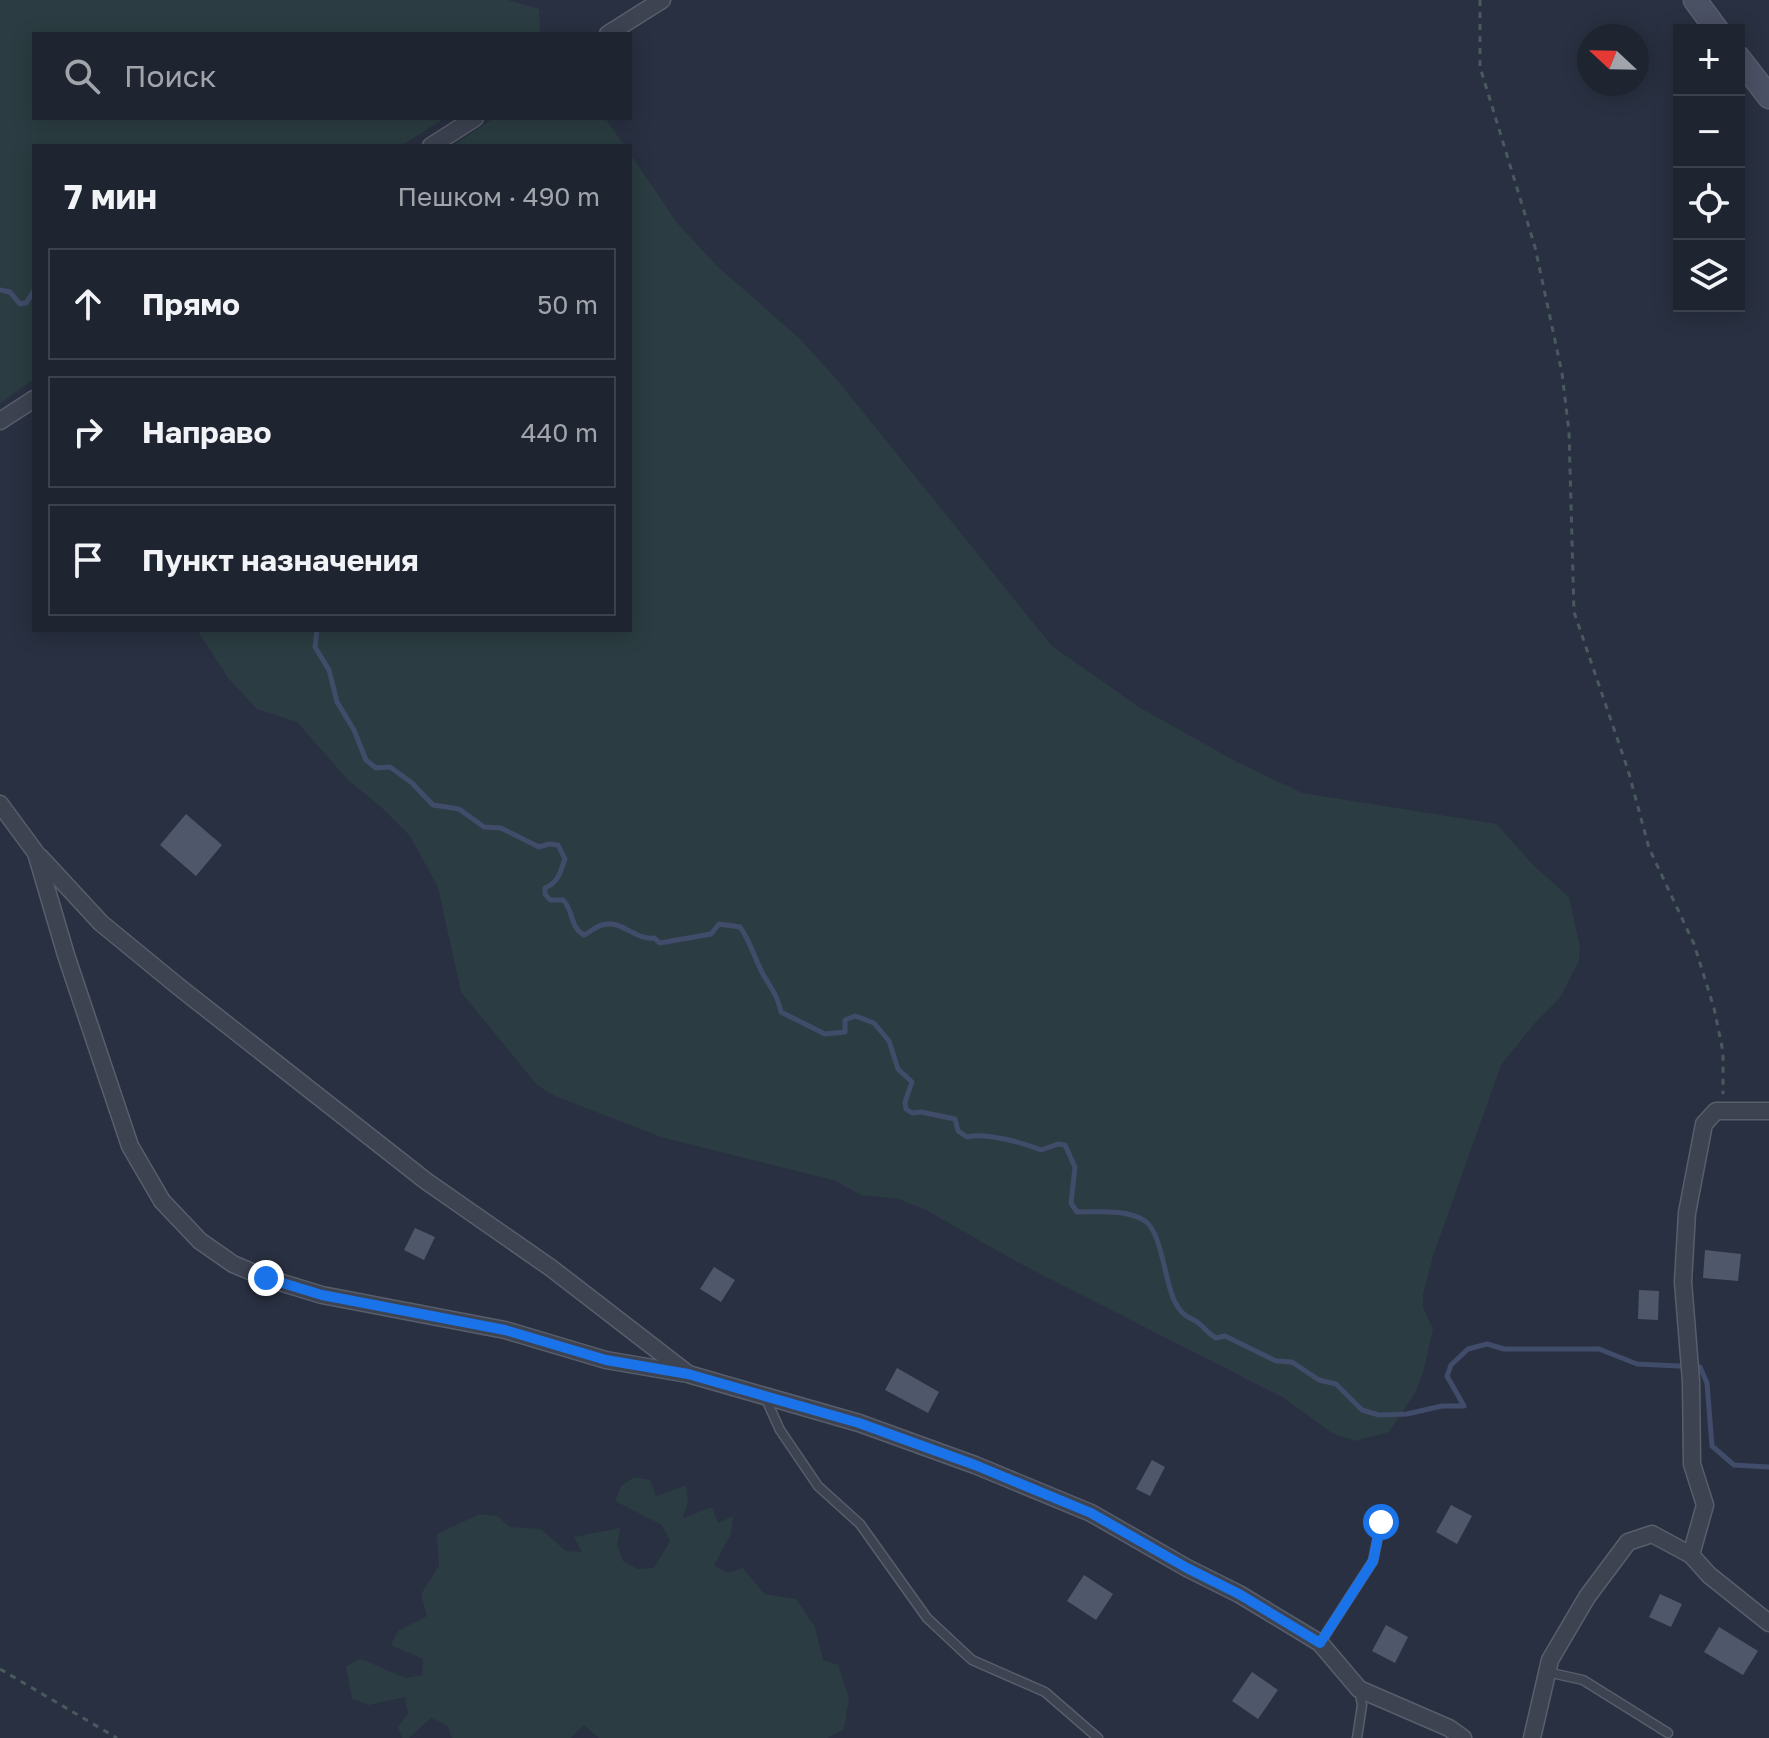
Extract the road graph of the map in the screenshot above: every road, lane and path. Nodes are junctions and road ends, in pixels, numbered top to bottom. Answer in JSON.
{"nodes":[{"id":1,"x":662,"y":0,"type":"edge"},
{"id":2,"x":1480,"y":0,"type":"edge"},
{"id":3,"x":1695,"y":0,"type":"edge"},
{"id":4,"x":1713,"y":24,"type":"edge"},
{"id":5,"x":611,"y":32,"type":"edge"},
{"id":6,"x":1745,"y":66,"type":"edge"},
{"id":7,"x":1769,"y":97,"type":"edge"},
{"id":8,"x":472,"y":120,"type":"edge"},
{"id":9,"x":434,"y":144,"type":"edge"},
{"id":10,"x":32,"y":400,"type":"edge"},
{"id":11,"x":0,"y":421,"type":"edge"},
{"id":12,"x":0,"y":804,"type":"edge"},
{"id":13,"x":36,"y":853,"type":"junction"},
{"id":14,"x":1723,"y":1110,"type":"junction"},
{"id":15,"x":1769,"y":1111,"type":"edge"},
{"id":16,"x":688,"y":1374,"type":"junction"},
{"id":17,"x":764,"y":1396,"type":"junction"},
{"id":18,"x":1381,"y":1522,"type":"dead end"},
{"id":19,"x":1691,"y":1555,"type":"junction"},
{"id":20,"x":1769,"y":1623,"type":"edge"},
{"id":21,"x":1320,"y":1643,"type":"junction"},
{"id":22,"x":0,"y":1669,"type":"edge"},
{"id":23,"x":1547,"y":1672,"type":"junction"},
{"id":24,"x":1359,"y":1689,"type":"junction"},
{"id":25,"x":1668,"y":1733,"type":"dead end"},
{"id":26,"x":117,"y":1738,"type":"edge"},
{"id":27,"x":1098,"y":1738,"type":"edge"},
{"id":28,"x":1357,"y":1738,"type":"edge"},
{"id":29,"x":1463,"y":1738,"type":"edge"},
{"id":30,"x":1532,"y":1738,"type":"edge"}],
"edges":[{"from":1,"to":5,"type":"street"},
{"from":2,"to":14,"type":"path"},
{"from":3,"to":4,"type":"street"},
{"from":6,"to":7,"type":"street"},
{"from":8,"to":9,"type":"street"},
{"from":10,"to":11,"type":"street"},
{"from":12,"to":13,"type":"street"},
{"from":13,"to":16,"type":"street"},
{"from":13,"to":16,"type":"street"},
{"from":14,"to":15,"type":"street"},
{"from":14,"to":19,"type":"street"},
{"from":16,"to":17,"type":"street"},
{"from":17,"to":21,"type":"street"},
{"from":17,"to":27,"type":"lane"},
{"from":18,"to":21,"type":"lane"},
{"from":19,"to":20,"type":"street"},
{"from":19,"to":23,"type":"street"},
{"from":21,"to":24,"type":"street"},
{"from":22,"to":26,"type":"path"},
{"from":23,"to":25,"type":"lane"},
{"from":23,"to":30,"type":"street"},
{"from":24,"to":28,"type":"lane"},
{"from":24,"to":29,"type":"street"}]}
